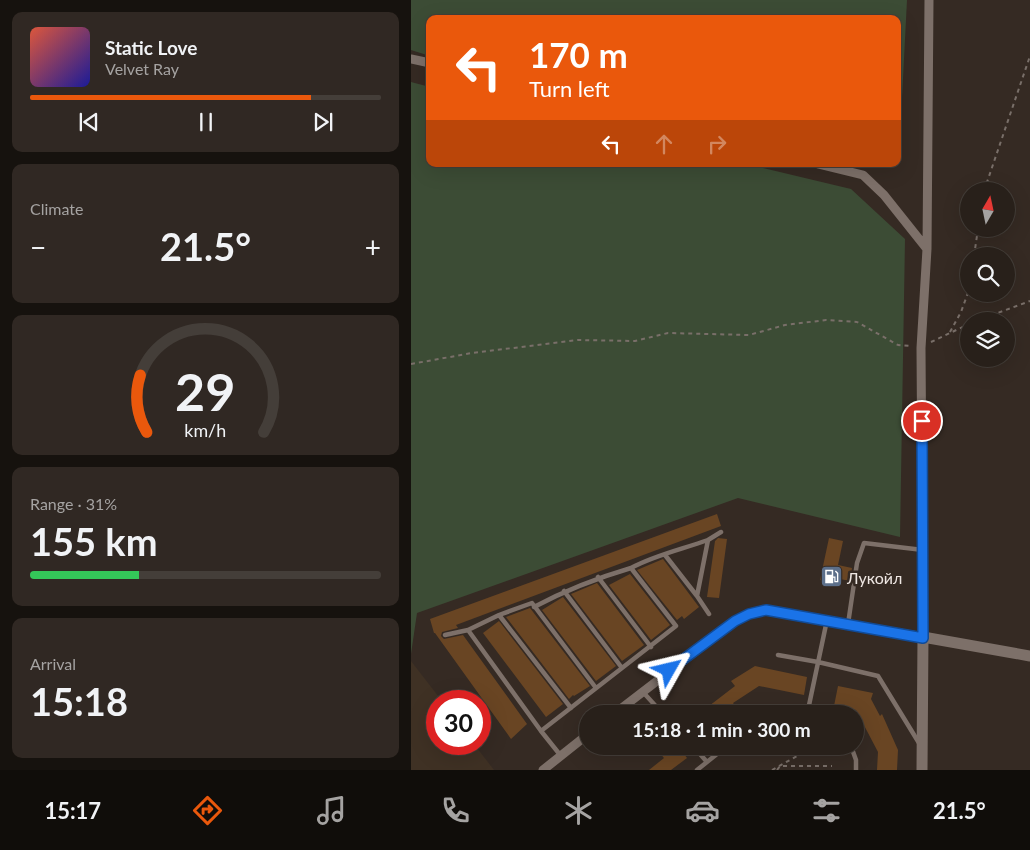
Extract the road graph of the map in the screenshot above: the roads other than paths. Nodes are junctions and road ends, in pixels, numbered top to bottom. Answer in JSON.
{"nodes":[{"id":1,"x":929,"y":0,"type":"edge"},
{"id":2,"x":411,"y":59,"type":"edge"},
{"id":3,"x":426,"y":62,"type":"edge"},
{"id":4,"x":830,"y":167,"type":"edge"},
{"id":5,"x":927,"y":250,"type":"junction"},
{"id":6,"x":721,"y":532,"type":"dead end"},
{"id":7,"x":708,"y":540,"type":"junction"},
{"id":8,"x":923,"y":550,"type":"junction"},
{"id":9,"x":665,"y":555,"type":"junction"},
{"id":10,"x":631,"y":568,"type":"junction"},
{"id":11,"x":598,"y":578,"type":"junction"},
{"id":12,"x":565,"y":591,"type":"junction"},
{"id":13,"x":697,"y":596,"type":"junction"},
{"id":14,"x":534,"y":607,"type":"junction"},
{"id":15,"x":709,"y":614,"type":"dead end"},
{"id":16,"x":499,"y":615,"type":"junction"},
{"id":17,"x":827,"y":620,"type":"junction"},
{"id":18,"x":848,"y":624,"type":"junction"},
{"id":19,"x":468,"y":630,"type":"junction"},
{"id":20,"x":445,"y":635,"type":"dead end"},
{"id":21,"x":923,"y":638,"type":"junction"},
{"id":22,"x":651,"y":647,"type":"junction"},
{"id":23,"x":778,"y":655,"type":"dead end"},
{"id":24,"x":1030,"y":656,"type":"edge"},
{"id":25,"x":818,"y":662,"type":"junction"},
{"id":26,"x":622,"y":668,"type":"junction"},
{"id":27,"x":596,"y":688,"type":"junction"},
{"id":28,"x":642,"y":691,"type":"junction"},
{"id":29,"x":625,"y":705,"type":"edge"},
{"id":30,"x":655,"y":705,"type":"edge"},
{"id":31,"x":809,"y":705,"type":"edge"},
{"id":32,"x":571,"y":708,"type":"junction"},
{"id":33,"x":541,"y":732,"type":"junction"},
{"id":34,"x":579,"y":741,"type":"edge"},
{"id":35,"x":922,"y":748,"type":"junction"},
{"id":36,"x":701,"y":755,"type":"edge"},
{"id":37,"x":716,"y":755,"type":"edge"},
{"id":38,"x":854,"y":755,"type":"edge"},
{"id":39,"x":561,"y":756,"type":"junction"},
{"id":40,"x":707,"y":762,"type":"junction"},
{"id":41,"x":543,"y":770,"type":"edge"},
{"id":42,"x":697,"y":770,"type":"edge"},
{"id":43,"x":856,"y":770,"type":"edge"},
{"id":44,"x":922,"y":770,"type":"edge"}],
"edges":[{"from":1,"to":5,"type":"street"},
{"from":2,"to":3,"type":"street"},
{"from":4,"to":5,"type":"street"},
{"from":5,"to":8,"type":"street"},
{"from":6,"to":7,"type":"lane"},
{"from":7,"to":9,"type":"lane"},
{"from":7,"to":13,"type":"lane"},
{"from":8,"to":18,"type":"lane"},
{"from":8,"to":21,"type":"street"},
{"from":9,"to":10,"type":"lane"},
{"from":9,"to":13,"type":"lane"},
{"from":10,"to":11,"type":"lane"},
{"from":10,"to":22,"type":"lane"},
{"from":11,"to":12,"type":"lane"},
{"from":11,"to":22,"type":"lane"},
{"from":12,"to":14,"type":"lane"},
{"from":12,"to":26,"type":"lane"},
{"from":13,"to":15,"type":"lane"},
{"from":14,"to":16,"type":"lane"},
{"from":14,"to":27,"type":"lane"},
{"from":16,"to":19,"type":"lane"},
{"from":16,"to":32,"type":"lane"},
{"from":17,"to":18,"type":"street"},
{"from":17,"to":25,"type":"lane"},
{"from":17,"to":28,"type":"street"},
{"from":18,"to":21,"type":"street"},
{"from":19,"to":20,"type":"lane"},
{"from":19,"to":33,"type":"lane"},
{"from":21,"to":24,"type":"street"},
{"from":21,"to":35,"type":"street"},
{"from":22,"to":26,"type":"lane"},
{"from":23,"to":25,"type":"lane"},
{"from":25,"to":31,"type":"lane"},
{"from":25,"to":35,"type":"lane"},
{"from":26,"to":27,"type":"lane"},
{"from":27,"to":32,"type":"lane"},
{"from":28,"to":29,"type":"street"},
{"from":28,"to":30,"type":"lane"},
{"from":32,"to":33,"type":"lane"},
{"from":33,"to":39,"type":"lane"},
{"from":34,"to":39,"type":"street"},
{"from":35,"to":44,"type":"street"},
{"from":36,"to":40,"type":"lane"},
{"from":37,"to":40,"type":"lane"},
{"from":38,"to":43,"type":"lane"},
{"from":39,"to":41,"type":"street"},
{"from":40,"to":42,"type":"lane"}]}
